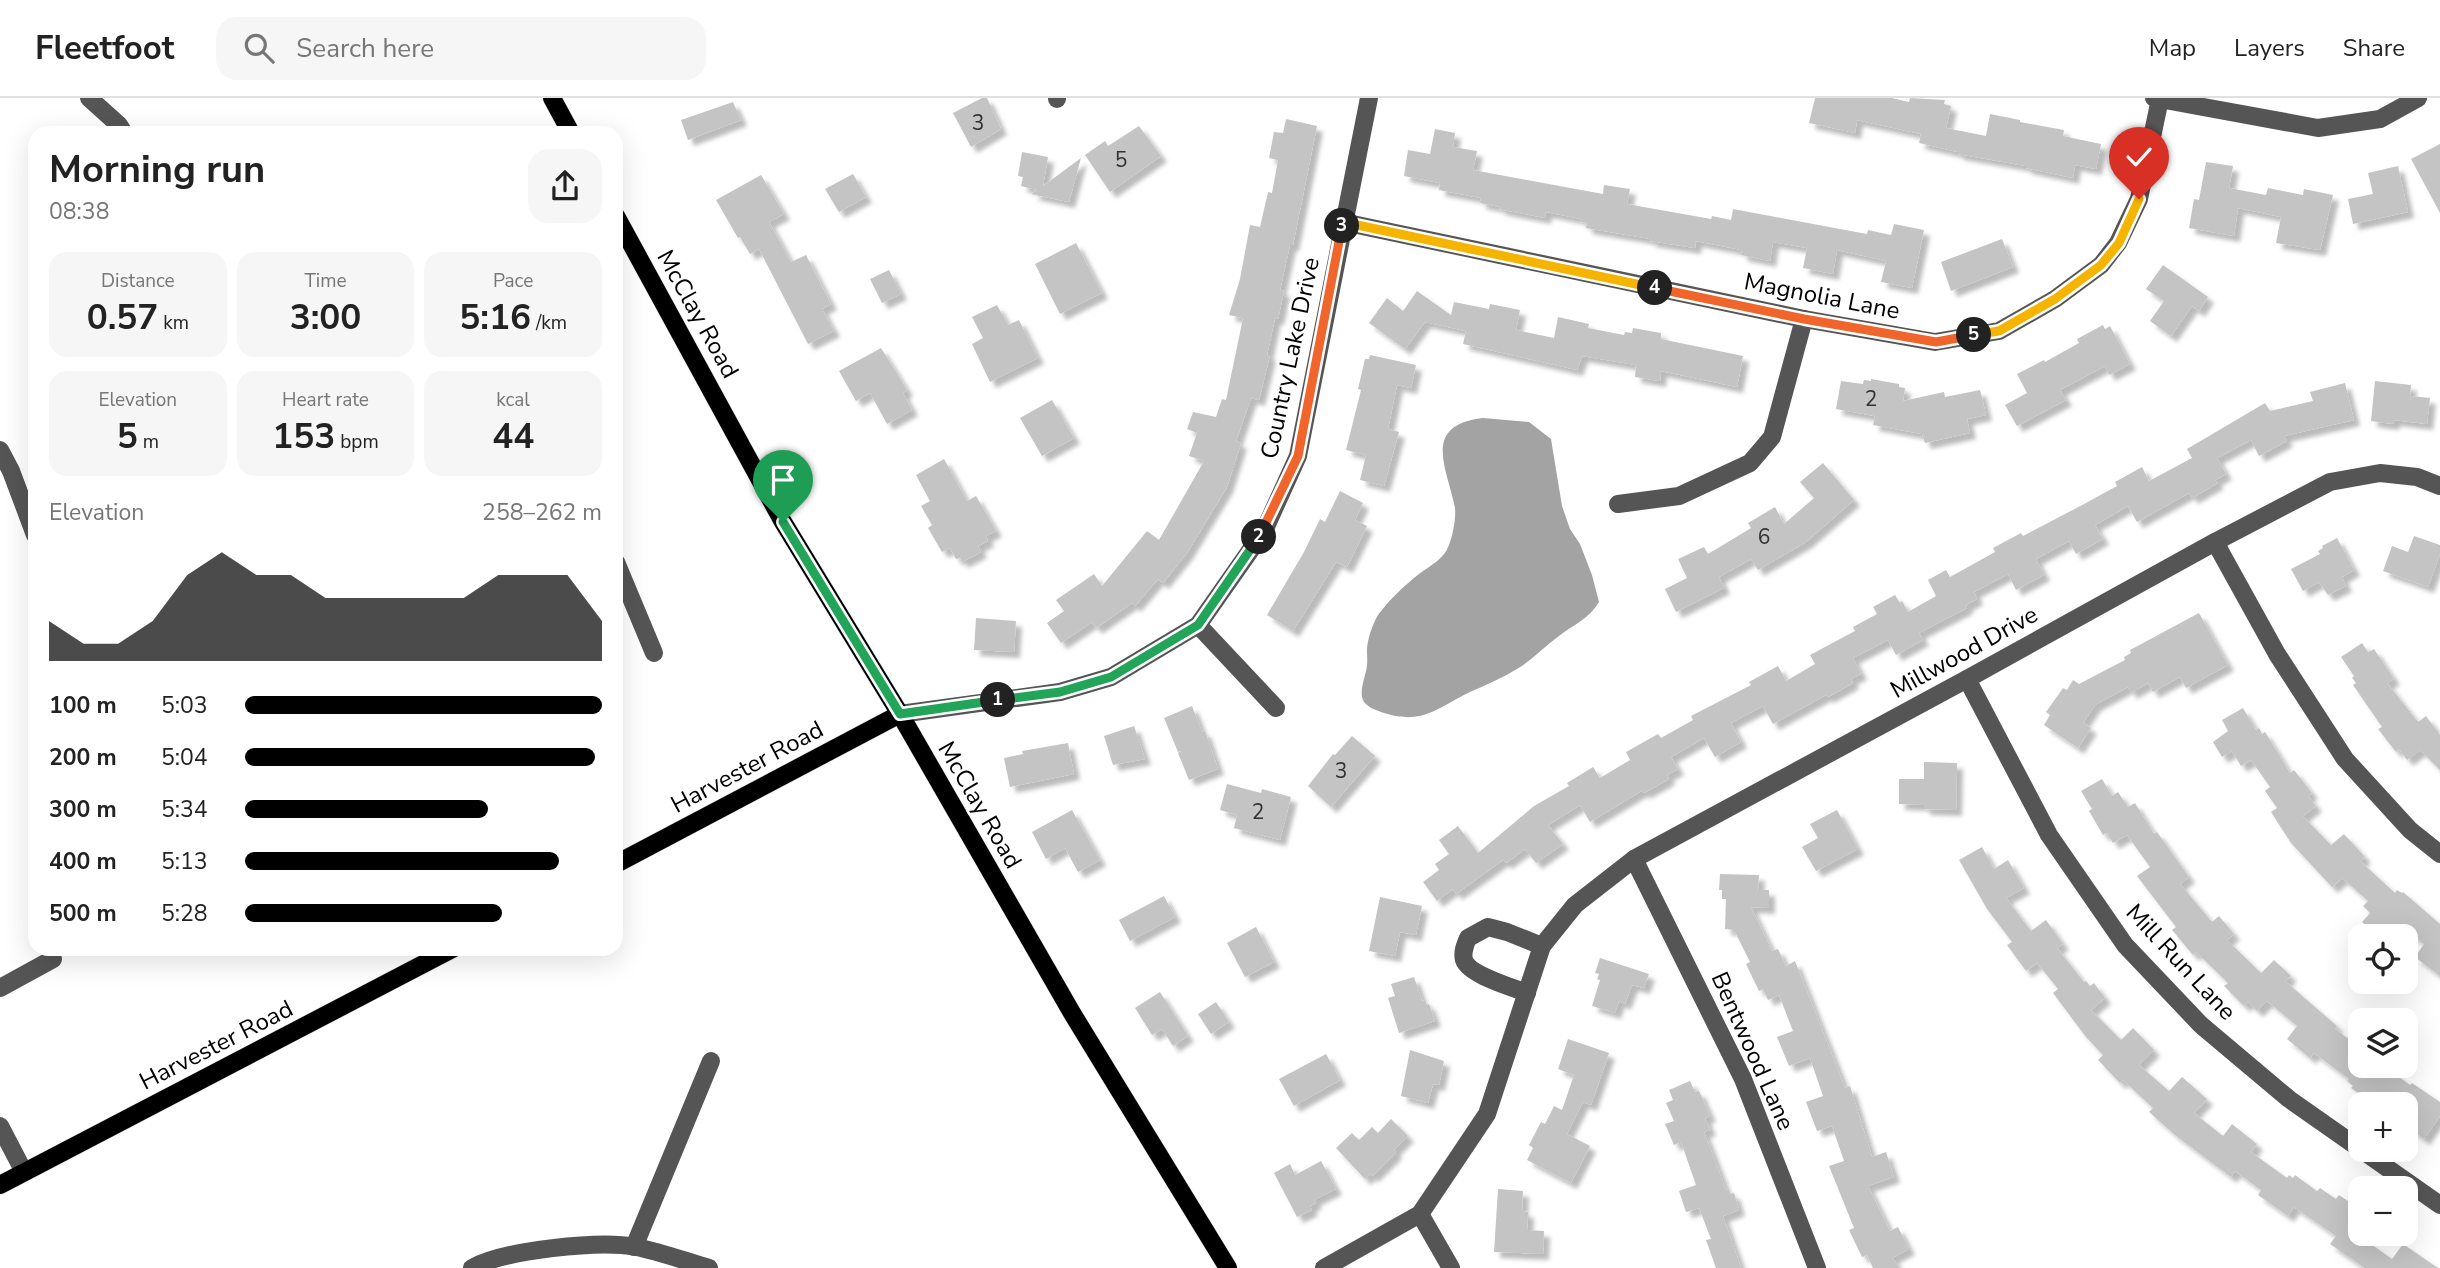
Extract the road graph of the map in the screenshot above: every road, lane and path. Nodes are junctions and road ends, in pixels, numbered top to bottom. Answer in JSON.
{"nodes":[{"id":1,"x":89,"y":98,"type":"edge"},
{"id":2,"x":552,"y":98,"type":"edge"},
{"id":3,"x":1369,"y":98,"type":"edge"},
{"id":4,"x":2418,"y":98,"type":"edge"},
{"id":5,"x":2157,"y":99,"type":"edge"},
{"id":6,"x":119,"y":126,"type":"edge"},
{"id":7,"x":567,"y":126,"type":"edge"},
{"id":8,"x":1343,"y":222,"type":"junction"},
{"id":9,"x":623,"y":229,"type":"edge"},
{"id":10,"x":1804,"y":319,"type":"junction"},
{"id":11,"x":0,"y":450,"type":"edge"},
{"id":12,"x":2440,"y":486,"type":"edge"},
{"id":13,"x":1618,"y":504,"type":"dead end"},
{"id":14,"x":28,"y":516,"type":"edge"},
{"id":15,"x":2214,"y":542,"type":"junction"},
{"id":16,"x":623,"y":579,"type":"edge"},
{"id":17,"x":1198,"y":625,"type":"junction"},
{"id":18,"x":654,"y":653,"type":"dead end"},
{"id":19,"x":1967,"y":679,"type":"junction"},
{"id":20,"x":1276,"y":708,"type":"dead end"},
{"id":21,"x":900,"y":714,"type":"junction"},
{"id":22,"x":2440,"y":854,"type":"edge"},
{"id":23,"x":1634,"y":859,"type":"junction"},
{"id":24,"x":623,"y":860,"type":"edge"},
{"id":25,"x":1542,"y":946,"type":"junction"},
{"id":26,"x":439,"y":956,"type":"edge"},
{"id":27,"x":53,"y":959,"type":"dead end"},
{"id":28,"x":0,"y":988,"type":"edge"},
{"id":29,"x":1527,"y":993,"type":"junction"},
{"id":30,"x":711,"y":1061,"type":"dead end"},
{"id":31,"x":0,"y":1126,"type":"edge"},
{"id":32,"x":24,"y":1172,"type":"junction"},
{"id":33,"x":0,"y":1185,"type":"edge"},
{"id":34,"x":2440,"y":1205,"type":"edge"},
{"id":35,"x":1420,"y":1214,"type":"junction"},
{"id":36,"x":634,"y":1247,"type":"junction"},
{"id":37,"x":472,"y":1268,"type":"edge"},
{"id":38,"x":709,"y":1268,"type":"edge"},
{"id":39,"x":1228,"y":1268,"type":"edge"},
{"id":40,"x":1324,"y":1268,"type":"edge"},
{"id":41,"x":1451,"y":1268,"type":"edge"},
{"id":42,"x":1817,"y":1268,"type":"edge"}],
"edges":[{"from":1,"to":6,"type":"street"},
{"from":2,"to":7,"type":"main road"},
{"from":3,"to":8,"type":"street","name":"Country Lake Drive"},
{"from":4,"to":5,"type":"street"},
{"from":5,"to":10,"type":"street","name":"Magnolia Lane"},
{"from":8,"to":10,"type":"street","name":"Magnolia Lane"},
{"from":8,"to":17,"type":"street","name":"Country Lake Drive"},
{"from":9,"to":21,"type":"main road","name":"McClay Road"},
{"from":10,"to":13,"type":"street"},
{"from":11,"to":14,"type":"street"},
{"from":12,"to":15,"type":"street","name":"Millwood Drive"},
{"from":15,"to":19,"type":"street","name":"Millwood Drive"},
{"from":15,"to":22,"type":"street"},
{"from":16,"to":18,"type":"street"},
{"from":17,"to":20,"type":"street"},
{"from":17,"to":21,"type":"street","name":"Country Lake Drive"},
{"from":19,"to":23,"type":"street","name":"Millwood Drive"},
{"from":19,"to":34,"type":"street","name":"Mill Run Lane"},
{"from":21,"to":24,"type":"main road","name":"Harvester Road"},
{"from":21,"to":39,"type":"main road","name":"McClay Road"},
{"from":23,"to":25,"type":"street","name":"Millwood Drive"},
{"from":23,"to":42,"type":"street","name":"Bentwood Lane"},
{"from":25,"to":29,"type":"street","name":"Millwood Drive"},
{"from":25,"to":29,"type":"street"},
{"from":26,"to":32,"type":"main road","name":"Harvester Road"},
{"from":27,"to":28,"type":"street"},
{"from":29,"to":35,"type":"street","name":"Millwood Drive"},
{"from":30,"to":36,"type":"street"},
{"from":31,"to":32,"type":"street"},
{"from":32,"to":33,"type":"main road","name":"Harvester Road"},
{"from":35,"to":40,"type":"street","name":"Millwood Drive"},
{"from":35,"to":41,"type":"street"},
{"from":36,"to":37,"type":"street"},
{"from":36,"to":38,"type":"street"}]}
